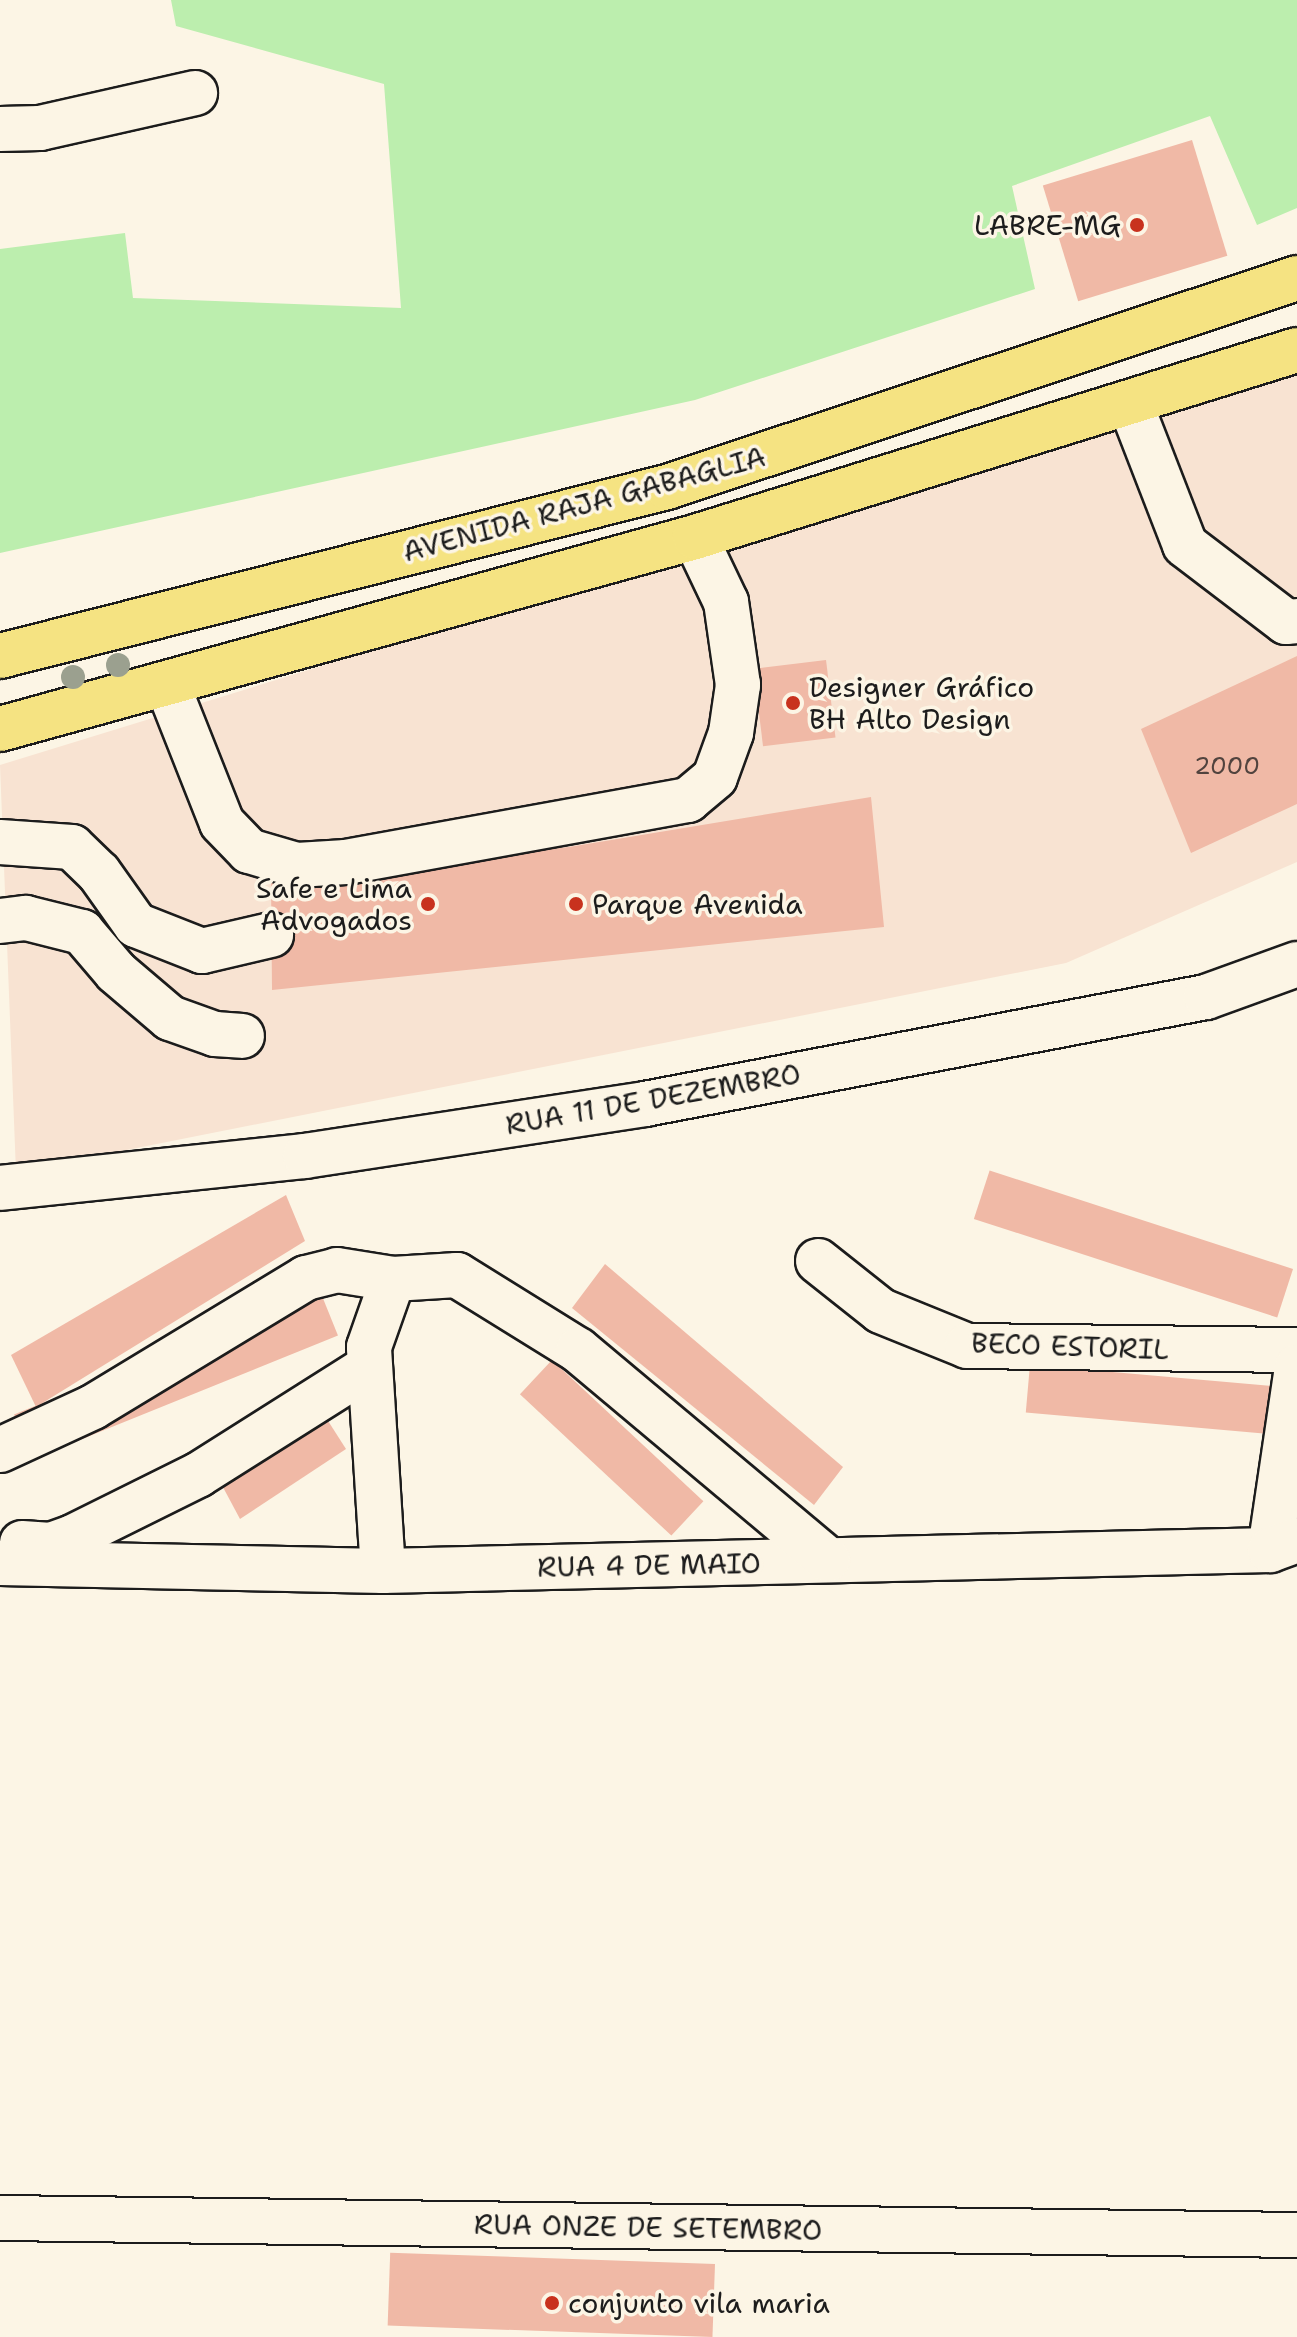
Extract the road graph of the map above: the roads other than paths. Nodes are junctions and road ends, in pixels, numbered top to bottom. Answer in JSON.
{"nodes":[{"id":1,"x":195,"y":93,"type":"dead end"},
{"id":2,"x":0,"y":129,"type":"edge"},
{"id":3,"x":1297,"y":278,"type":"edge"},
{"id":4,"x":1297,"y":350,"type":"edge"},
{"id":5,"x":1130,"y":403,"type":"junction"},
{"id":6,"x":695,"y":537,"type":"junction"},
{"id":7,"x":1297,"y":621,"type":"edge"},
{"id":8,"x":0,"y":656,"type":"edge"},
{"id":9,"x":167,"y":684,"type":"junction"},
{"id":10,"x":0,"y":729,"type":"edge"},
{"id":11,"x":0,"y":842,"type":"edge"},
{"id":12,"x":0,"y":921,"type":"edge"},
{"id":13,"x":271,"y":935,"type":"dead end"},
{"id":14,"x":1297,"y":964,"type":"edge"},
{"id":15,"x":242,"y":1036,"type":"dead end"},
{"id":16,"x":0,"y":1188,"type":"edge"},
{"id":17,"x":818,"y":1261,"type":"dead end"},
{"id":18,"x":393,"y":1279,"type":"junction"},
{"id":19,"x":1297,"y":1350,"type":"edge"},
{"id":20,"x":369,"y":1367,"type":"junction"},
{"id":21,"x":1297,"y":1367,"type":"edge"},
{"id":22,"x":0,"y":1450,"type":"edge"},
{"id":23,"x":0,"y":1541,"type":"edge"},
{"id":24,"x":1284,"y":1545,"type":"edge"},
{"id":25,"x":828,"y":1560,"type":"junction"},
{"id":26,"x":0,"y":1563,"type":"edge"},
{"id":27,"x":383,"y":1571,"type":"junction"},
{"id":28,"x":0,"y":2218,"type":"edge"},
{"id":29,"x":1297,"y":2235,"type":"edge"}],
"edges":[{"from":1,"to":2,"type":"street"},
{"from":3,"to":8,"type":"main road","name":"AVENIDA RAJA GABAGLIA"},
{"from":4,"to":5,"type":"main road","name":"AVENIDA RAJA GABAGLIA"},
{"from":5,"to":6,"type":"main road","name":"AVENIDA RAJA GABAGLIA"},
{"from":5,"to":7,"type":"street"},
{"from":6,"to":9,"type":"main road","name":"AVENIDA RAJA GABAGLIA"},
{"from":6,"to":9,"type":"street"},
{"from":9,"to":10,"type":"main road","name":"AVENIDA RAJA GABAGLIA"},
{"from":11,"to":13,"type":"street"},
{"from":12,"to":15,"type":"street"},
{"from":14,"to":16,"type":"street","name":"RUA 11 DE DEZEMBRO"},
{"from":17,"to":19,"type":"street","name":"BECO ESTORIL"},
{"from":18,"to":20,"type":"street"},
{"from":18,"to":22,"type":"street"},
{"from":18,"to":25,"type":"street"},
{"from":20,"to":23,"type":"street"},
{"from":20,"to":27,"type":"street"},
{"from":21,"to":24,"type":"street"},
{"from":24,"to":25,"type":"street","name":"RUA 4 DE MAIO"},
{"from":25,"to":27,"type":"street","name":"RUA 4 DE MAIO"},
{"from":26,"to":27,"type":"street","name":"RUA 4 DE MAIO"},
{"from":28,"to":29,"type":"street","name":"RUA ONZE DE SETEMBRO"}]}
